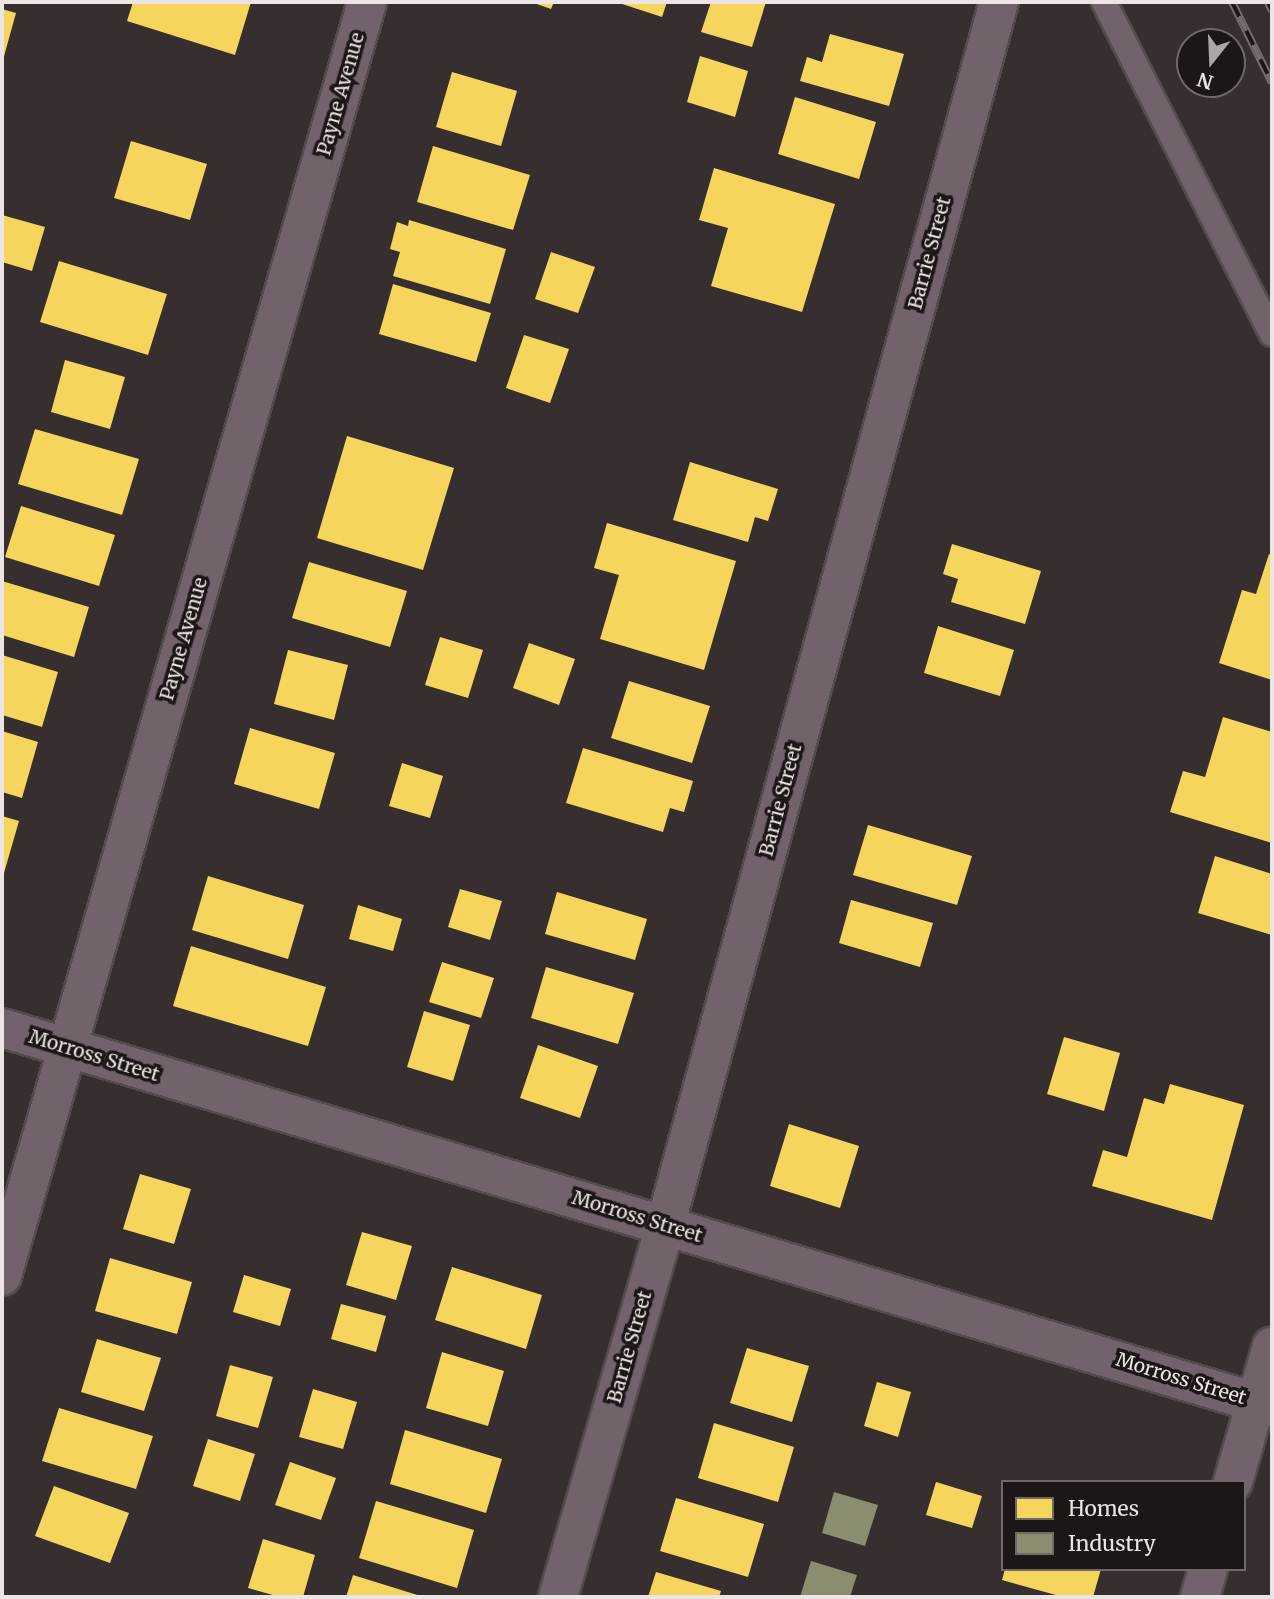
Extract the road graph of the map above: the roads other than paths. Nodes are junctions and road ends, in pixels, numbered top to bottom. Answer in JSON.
{"nodes":[{"id":1,"x":367,"y":2,"type":"edge"},
{"id":2,"x":999,"y":2,"type":"edge"},
{"id":3,"x":1104,"y":2,"type":"edge"},
{"id":4,"x":1272,"y":334,"type":"edge"},
{"id":5,"x":2,"y":1028,"type":"edge"},
{"id":6,"x":67,"y":1048,"type":"junction"},
{"id":7,"x":666,"y":1226,"type":"junction"},
{"id":8,"x":2,"y":1276,"type":"edge"},
{"id":9,"x":1272,"y":1346,"type":"edge"},
{"id":10,"x":1264,"y":1405,"type":"edge"},
{"id":11,"x":1234,"y":1480,"type":"edge"},
{"id":12,"x":1207,"y":1571,"type":"edge"},
{"id":13,"x":558,"y":1597,"type":"edge"},
{"id":14,"x":1200,"y":1597,"type":"edge"}],
"edges":[{"from":1,"to":6,"type":"street","name":"Payne Avenue"},
{"from":2,"to":7,"type":"street","name":"Barrie Street"},
{"from":3,"to":4,"type":"lane"},
{"from":5,"to":6,"type":"street","name":"Morross Street"},
{"from":6,"to":7,"type":"street","name":"Morross Street"},
{"from":6,"to":8,"type":"street","name":"Payne Avenue"},
{"from":7,"to":10,"type":"street","name":"Morross Street"},
{"from":7,"to":13,"type":"street","name":"Barrie Street"},
{"from":9,"to":10,"type":"street"},
{"from":10,"to":11,"type":"street"},
{"from":12,"to":14,"type":"street"}]}
